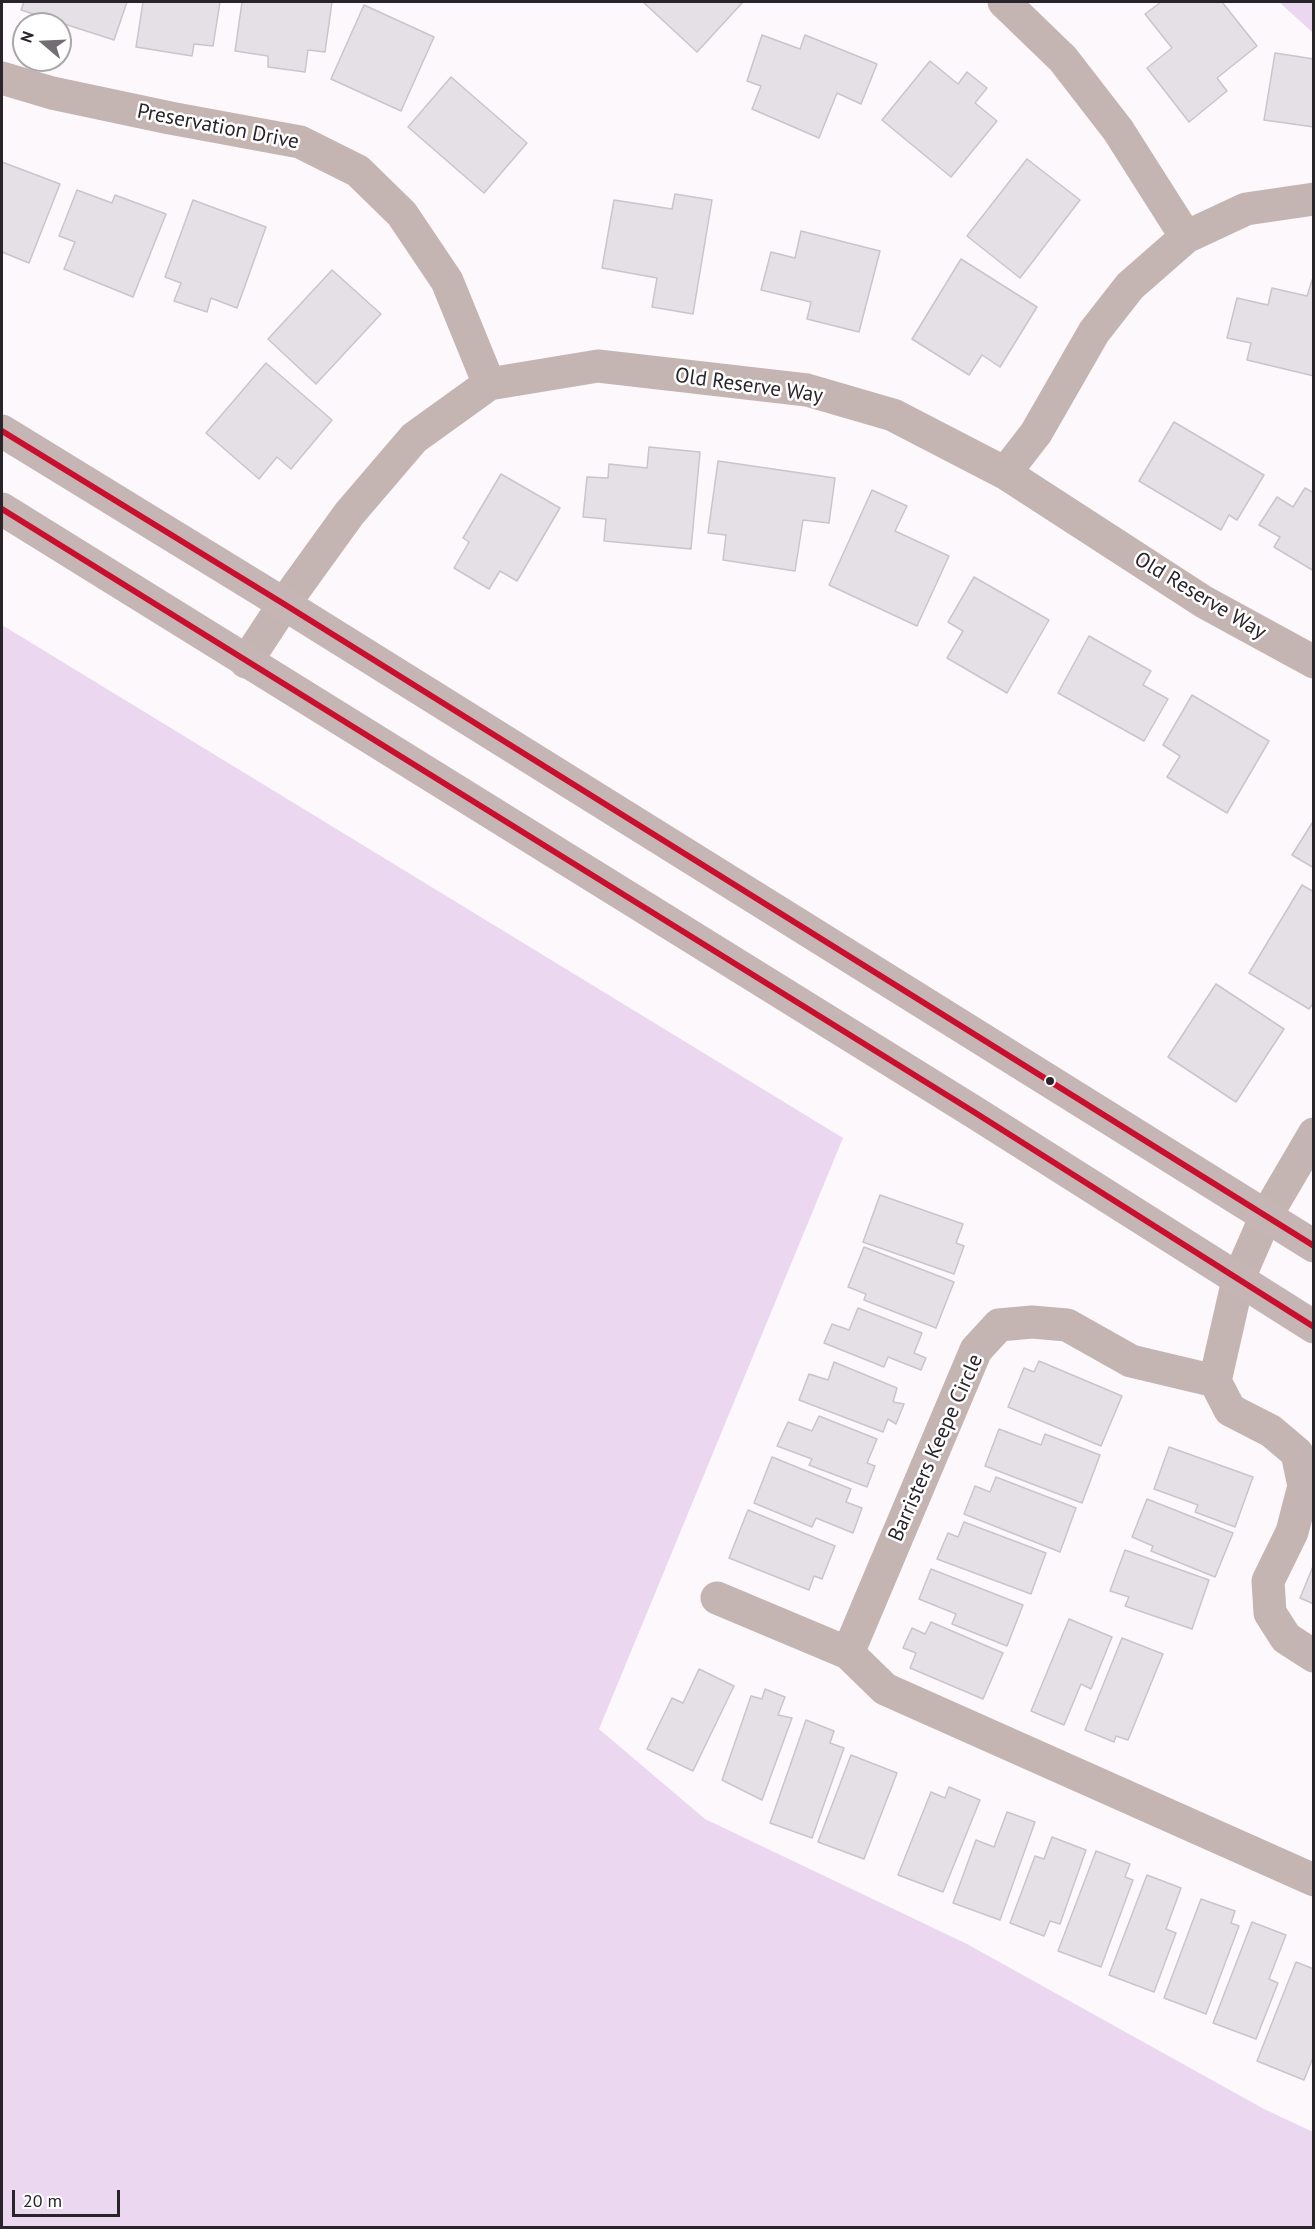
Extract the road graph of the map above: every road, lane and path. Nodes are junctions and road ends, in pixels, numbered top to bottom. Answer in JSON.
{"nodes":[{"id":1,"x":1004,"y":2,"type":"edge"},
{"id":2,"x":2,"y":78,"type":"edge"},
{"id":3,"x":1314,"y":199,"type":"edge"},
{"id":4,"x":1186,"y":237,"type":"junction"},
{"id":5,"x":489,"y":384,"type":"junction"},
{"id":6,"x":2,"y":431,"type":"edge"},
{"id":7,"x":1005,"y":473,"type":"junction"},
{"id":8,"x":2,"y":509,"type":"edge"},
{"id":9,"x":284,"y":604,"type":"junction"},
{"id":10,"x":246,"y":662,"type":"junction"},
{"id":11,"x":1314,"y":662,"type":"edge"},
{"id":12,"x":1314,"y":1134,"type":"edge"},
{"id":13,"x":1266,"y":1216,"type":"junction"},
{"id":14,"x":1314,"y":1246,"type":"edge"},
{"id":15,"x":1238,"y":1280,"type":"junction"},
{"id":16,"x":1314,"y":1327,"type":"edge"},
{"id":17,"x":1215,"y":1381,"type":"junction"},
{"id":18,"x":717,"y":1598,"type":"dead end"},
{"id":19,"x":848,"y":1653,"type":"junction"},
{"id":20,"x":1314,"y":1656,"type":"edge"},
{"id":21,"x":1314,"y":1880,"type":"edge"}],
"edges":[{"from":1,"to":4,"type":"street"},
{"from":2,"to":5,"type":"street","name":"Preservation Drive"},
{"from":3,"to":4,"type":"street"},
{"from":4,"to":7,"type":"street"},
{"from":5,"to":7,"type":"street","name":"Old Reserve Way"},
{"from":5,"to":9,"type":"street","name":"Old Reserve Way"},
{"from":6,"to":9,"type":"main road"},
{"from":7,"to":11,"type":"street","name":"Old Reserve Way"},
{"from":8,"to":10,"type":"main road"},
{"from":9,"to":10,"type":"street","name":"Old Reserve Way"},
{"from":9,"to":13,"type":"main road"},
{"from":10,"to":15,"type":"main road"},
{"from":12,"to":13,"type":"street"},
{"from":13,"to":14,"type":"main road"},
{"from":13,"to":15,"type":"street"},
{"from":15,"to":16,"type":"main road"},
{"from":15,"to":17,"type":"street"},
{"from":17,"to":19,"type":"street","name":"Barristers Keepe Circle"},
{"from":17,"to":20,"type":"street"},
{"from":18,"to":19,"type":"street"},
{"from":19,"to":21,"type":"street"}]}
